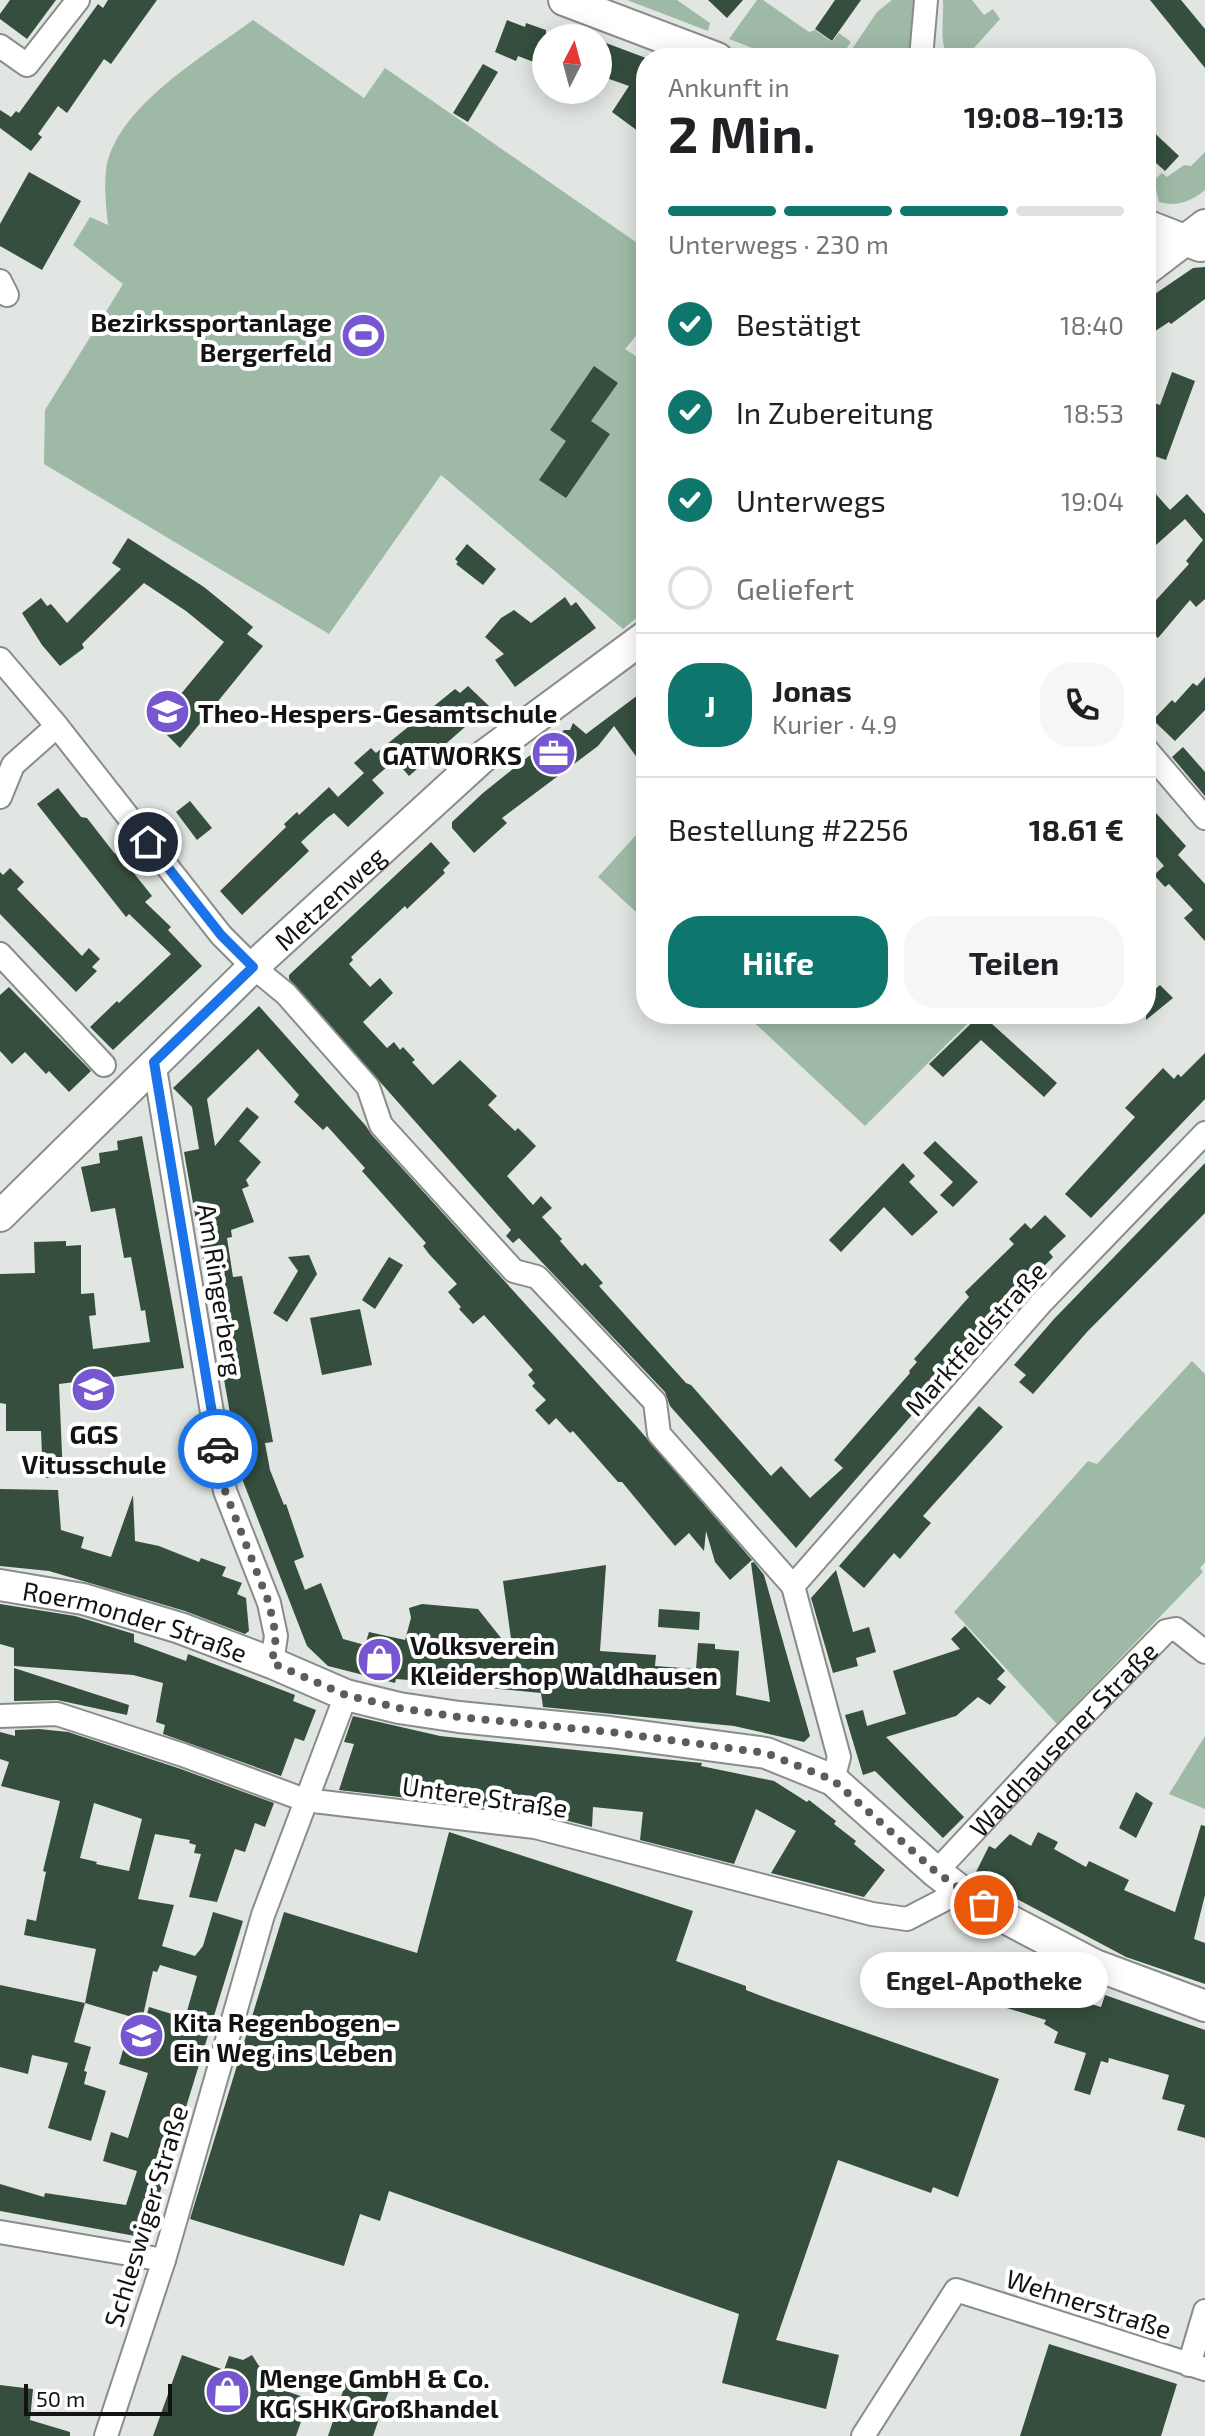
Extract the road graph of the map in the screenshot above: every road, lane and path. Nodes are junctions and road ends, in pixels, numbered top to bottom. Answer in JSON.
{"nodes":[{"id":1,"x":78,"y":0,"type":"edge"},
{"id":2,"x":564,"y":0,"type":"edge"},
{"id":3,"x":926,"y":0,"type":"edge"},
{"id":4,"x":0,"y":46,"type":"edge"},
{"id":5,"x":691,"y":48,"type":"edge"},
{"id":6,"x":922,"y":48,"type":"edge"},
{"id":7,"x":1156,"y":228,"type":"edge"},
{"id":8,"x":1198,"y":238,"type":"edge"},
{"id":9,"x":1156,"y":264,"type":"edge"},
{"id":10,"x":636,"y":643,"type":"edge"},
{"id":11,"x":0,"y":659,"type":"edge"},
{"id":12,"x":57,"y":726,"type":"junction"},
{"id":13,"x":1156,"y":761,"type":"edge"},
{"id":14,"x":0,"y":797,"type":"edge"},
{"id":15,"x":1205,"y":818,"type":"edge"},
{"id":16,"x":0,"y":954,"type":"edge"},
{"id":17,"x":253,"y":967,"type":"junction"},
{"id":18,"x":154,"y":1062,"type":"junction"},
{"id":19,"x":104,"y":1065,"type":"dead end"},
{"id":20,"x":1205,"y":1133,"type":"edge"},
{"id":21,"x":0,"y":1216,"type":"edge"},
{"id":22,"x":0,"y":1585,"type":"edge"},
{"id":23,"x":793,"y":1586,"type":"junction"},
{"id":24,"x":1205,"y":1652,"type":"edge"},
{"id":25,"x":272,"y":1663,"type":"junction"},
{"id":26,"x":346,"y":1695,"type":"junction"},
{"id":27,"x":0,"y":1716,"type":"edge"},
{"id":28,"x":833,"y":1780,"type":"junction"},
{"id":29,"x":305,"y":1800,"type":"junction"},
{"id":30,"x":936,"y":1872,"type":"junction"},
{"id":31,"x":961,"y":1891,"type":"junction"},
{"id":32,"x":1205,"y":2006,"type":"edge"},
{"id":33,"x":0,"y":2232,"type":"edge"},
{"id":34,"x":164,"y":2260,"type":"junction"},
{"id":35,"x":1205,"y":2311,"type":"edge"},
{"id":36,"x":1197,"y":2367,"type":"edge"},
{"id":37,"x":106,"y":2436,"type":"edge"},
{"id":38,"x":863,"y":2436,"type":"edge"}],
"edges":[{"from":1,"to":4,"type":"street"},
{"from":2,"to":5,"type":"street"},
{"from":3,"to":6,"type":"street"},
{"from":7,"to":8,"type":"street"},
{"from":8,"to":9,"type":"street"},
{"from":10,"to":17,"type":"street","name":"Metzenweg"},
{"from":11,"to":12,"type":"street"},
{"from":12,"to":14,"type":"street"},
{"from":12,"to":17,"type":"street"},
{"from":13,"to":15,"type":"street"},
{"from":16,"to":19,"type":"street"},
{"from":17,"to":18,"type":"street","name":"Metzenweg"},
{"from":17,"to":23,"type":"street"},
{"from":18,"to":21,"type":"street","name":"Metzenweg"},
{"from":18,"to":25,"type":"street","name":"Am Ringerberg"},
{"from":20,"to":23,"type":"street","name":"Marktfeldstraße"},
{"from":22,"to":25,"type":"street","name":"Roermonder Straße"},
{"from":23,"to":28,"type":"street"},
{"from":24,"to":30,"type":"street","name":"Waldhausener Straße"},
{"from":25,"to":26,"type":"street","name":"Roermonder Straße"},
{"from":26,"to":28,"type":"street","name":"Roermonder Straße"},
{"from":26,"to":29,"type":"street","name":"Schleswiger Straße"},
{"from":27,"to":29,"type":"street","name":"Untere Straße"},
{"from":28,"to":30,"type":"street","name":"Roermonder Straße"},
{"from":29,"to":31,"type":"street","name":"Untere Straße"},
{"from":29,"to":34,"type":"street","name":"Schleswiger Straße"},
{"from":30,"to":31,"type":"street"},
{"from":31,"to":32,"type":"street"},
{"from":33,"to":34,"type":"street"},
{"from":34,"to":37,"type":"street","name":"Schleswiger Straße"},
{"from":35,"to":36,"type":"street"},
{"from":36,"to":38,"type":"street","name":"Wehnerstraße"}]}
